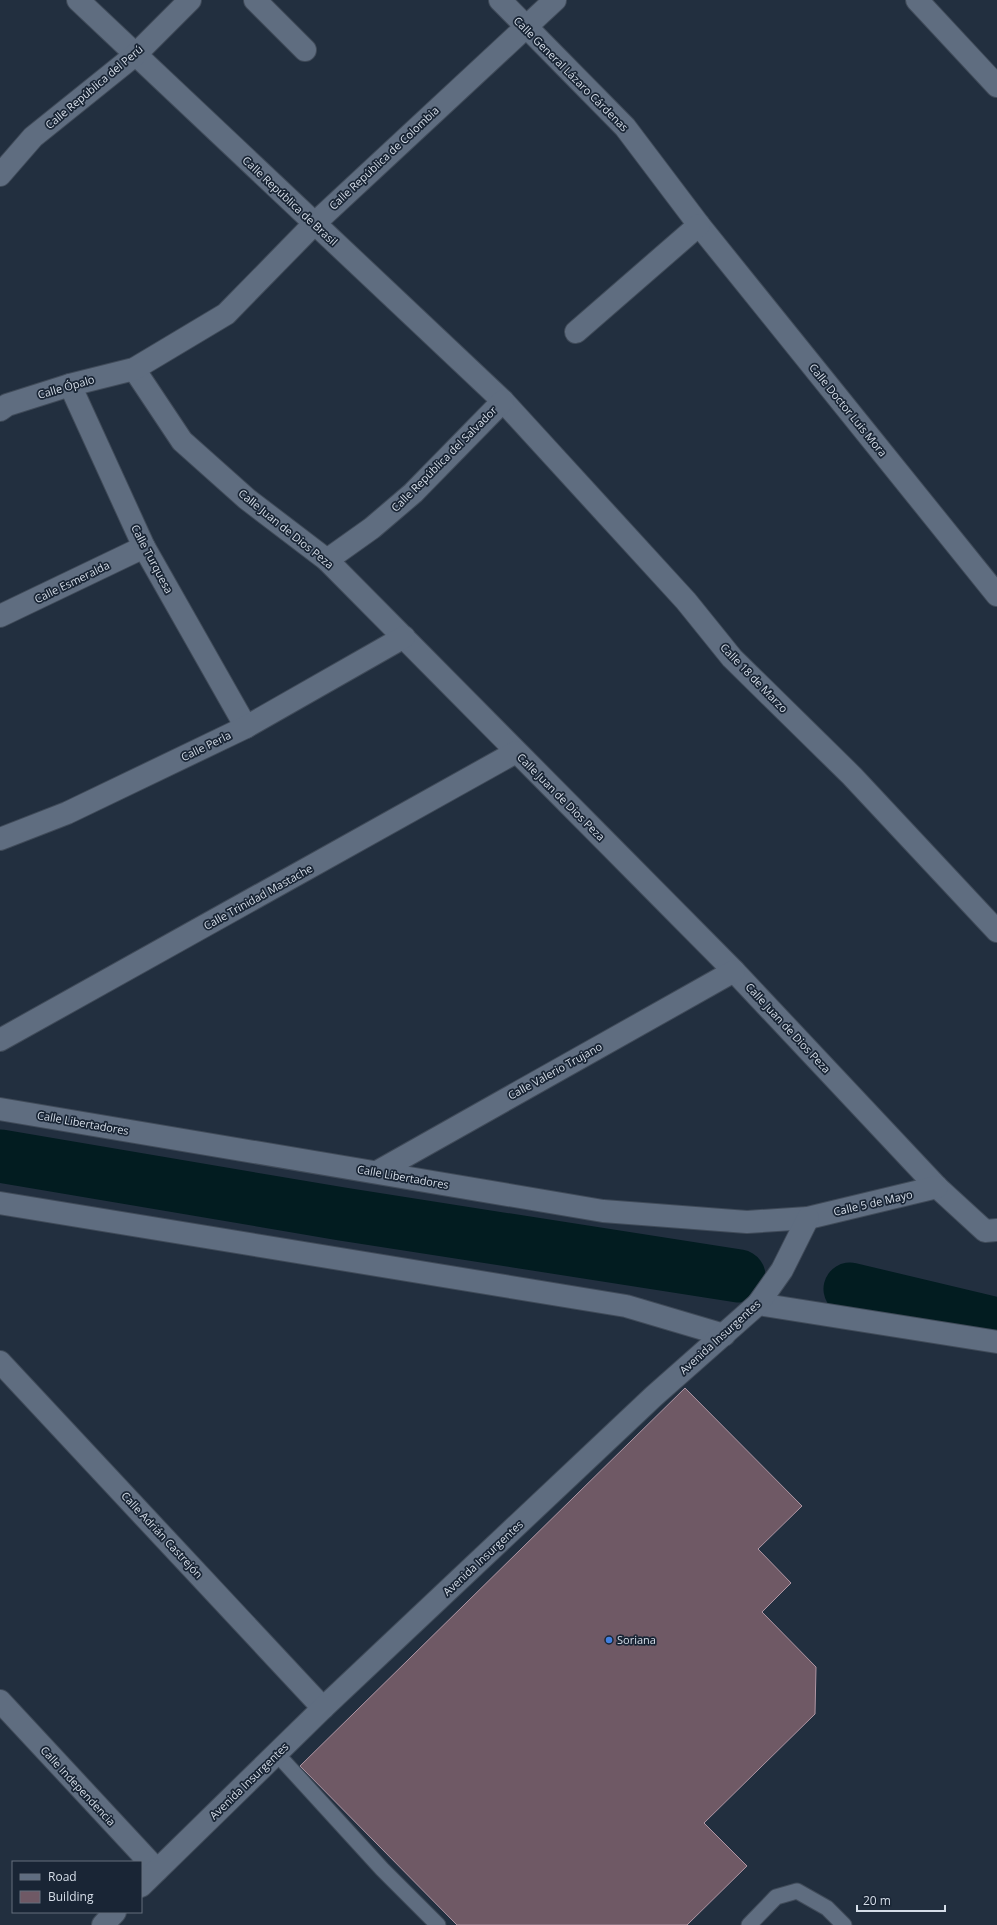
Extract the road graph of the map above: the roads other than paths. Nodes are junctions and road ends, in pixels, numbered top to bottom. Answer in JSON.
{"nodes":[{"id":1,"x":78,"y":0,"type":"edge"},
{"id":2,"x":190,"y":0,"type":"edge"},
{"id":3,"x":256,"y":0,"type":"edge"},
{"id":4,"x":500,"y":0,"type":"edge"},
{"id":5,"x":555,"y":0,"type":"edge"},
{"id":6,"x":917,"y":0,"type":"edge"},
{"id":7,"x":525,"y":27,"type":"junction"},
{"id":8,"x":305,"y":50,"type":"dead end"},
{"id":9,"x":136,"y":54,"type":"junction"},
{"id":10,"x":997,"y":86,"type":"edge"},
{"id":11,"x":0,"y":175,"type":"edge"},
{"id":12,"x":314,"y":224,"type":"junction"},
{"id":13,"x":699,"y":225,"type":"junction"},
{"id":14,"x":576,"y":332,"type":"dead end"},
{"id":15,"x":134,"y":369,"type":"junction"},
{"id":16,"x":70,"y":385,"type":"junction"},
{"id":17,"x":503,"y":401,"type":"junction"},
{"id":18,"x":0,"y":410,"type":"edge"},
{"id":19,"x":144,"y":547,"type":"junction"},
{"id":20,"x":326,"y":560,"type":"junction"},
{"id":21,"x":995,"y":589,"type":"edge"},
{"id":22,"x":0,"y":616,"type":"edge"},
{"id":23,"x":404,"y":638,"type":"junction"},
{"id":24,"x":246,"y":727,"type":"junction"},
{"id":25,"x":516,"y":752,"type":"junction"},
{"id":26,"x":0,"y":839,"type":"edge"},
{"id":27,"x":997,"y":931,"type":"edge"},
{"id":28,"x":734,"y":971,"type":"junction"},
{"id":29,"x":0,"y":1040,"type":"edge"},
{"id":30,"x":0,"y":1109,"type":"edge"},
{"id":31,"x":377,"y":1172,"type":"junction"},
{"id":32,"x":937,"y":1188,"type":"junction"},
{"id":33,"x":0,"y":1203,"type":"edge"},
{"id":34,"x":808,"y":1218,"type":"junction"},
{"id":35,"x":991,"y":1231,"type":"edge"},
{"id":36,"x":758,"y":1304,"type":"junction"},
{"id":37,"x":724,"y":1335,"type":"junction"},
{"id":38,"x":997,"y":1342,"type":"edge"},
{"id":39,"x":0,"y":1362,"type":"edge"},
{"id":40,"x":0,"y":1701,"type":"edge"},
{"id":41,"x":324,"y":1708,"type":"junction"},
{"id":42,"x":277,"y":1754,"type":"junction"},
{"id":43,"x":157,"y":1870,"type":"junction"},
{"id":44,"x":142,"y":1885,"type":"edge"},
{"id":45,"x":114,"y":1913,"type":"edge"},
{"id":46,"x":103,"y":1925,"type":"edge"},
{"id":47,"x":438,"y":1925,"type":"edge"},
{"id":48,"x":749,"y":1925,"type":"edge"},
{"id":49,"x":844,"y":1925,"type":"edge"}],
"edges":[{"from":1,"to":9,"type":"street","name":"Calle República de Brasil"},
{"from":2,"to":9,"type":"street","name":"Calle República del Perú"},
{"from":3,"to":8,"type":"street"},
{"from":4,"to":7,"type":"street","name":"Calle General Lázaro Cárdenas"},
{"from":5,"to":7,"type":"street","name":"Calle República de Colombia"},
{"from":6,"to":10,"type":"street"},
{"from":7,"to":12,"type":"street","name":"Calle República de Colombia"},
{"from":7,"to":13,"type":"street","name":"Calle General Lázaro Cárdenas"},
{"from":9,"to":11,"type":"street","name":"Calle República del Perú"},
{"from":9,"to":12,"type":"street","name":"Calle República de Brasil"},
{"from":12,"to":15,"type":"street","name":"Calle República de Colombia"},
{"from":12,"to":17,"type":"street","name":"Calle República de Brasil"},
{"from":13,"to":14,"type":"street"},
{"from":13,"to":21,"type":"street","name":"Calle Doctor Luis Mora"},
{"from":15,"to":16,"type":"street","name":"Calle Ópalo"},
{"from":15,"to":20,"type":"street","name":"Calle Juan de Dios Peza"},
{"from":16,"to":18,"type":"street","name":"Calle Ópalo"},
{"from":16,"to":19,"type":"street","name":"Calle Turquesa"},
{"from":17,"to":20,"type":"street","name":"Calle República del Salvador"},
{"from":17,"to":27,"type":"street","name":"Calle 18 de Marzo"},
{"from":19,"to":22,"type":"street","name":"Calle Esmeralda"},
{"from":19,"to":24,"type":"street","name":"Calle Turquesa"},
{"from":20,"to":23,"type":"street","name":"Calle Juan de Dios Peza"},
{"from":23,"to":24,"type":"street","name":"Calle Perla"},
{"from":23,"to":25,"type":"street","name":"Calle Juan de Dios Peza"},
{"from":24,"to":26,"type":"street","name":"Calle Perla"},
{"from":25,"to":28,"type":"street","name":"Calle Juan de Dios Peza"},
{"from":25,"to":29,"type":"street","name":"Calle Trinidad Mastache"},
{"from":28,"to":31,"type":"street","name":"Calle Valerio Trujano"},
{"from":28,"to":32,"type":"street","name":"Calle Juan de Dios Peza"},
{"from":30,"to":31,"type":"street","name":"Calle Libertadores"},
{"from":31,"to":34,"type":"street","name":"Calle Libertadores"},
{"from":32,"to":34,"type":"street","name":"Calle 5 de Mayo"},
{"from":32,"to":35,"type":"street","name":"Calle Juan de Dios Peza"},
{"from":33,"to":37,"type":"street"},
{"from":34,"to":36,"type":"street","name":"Avenida Insurgentes"},
{"from":36,"to":37,"type":"street","name":"Avenida Insurgentes"},
{"from":36,"to":38,"type":"street"},
{"from":37,"to":41,"type":"street","name":"Avenida Insurgentes"},
{"from":39,"to":41,"type":"street","name":"Calle Adrián Castrejón"},
{"from":40,"to":43,"type":"street","name":"Calle Independencia"},
{"from":41,"to":42,"type":"street","name":"Avenida Insurgentes"},
{"from":42,"to":43,"type":"street","name":"Avenida Insurgentes"},
{"from":42,"to":47,"type":"lane"},
{"from":43,"to":44,"type":"street","name":"Avenida Insurgentes"},
{"from":45,"to":46,"type":"street"},
{"from":48,"to":49,"type":"lane"}]}
